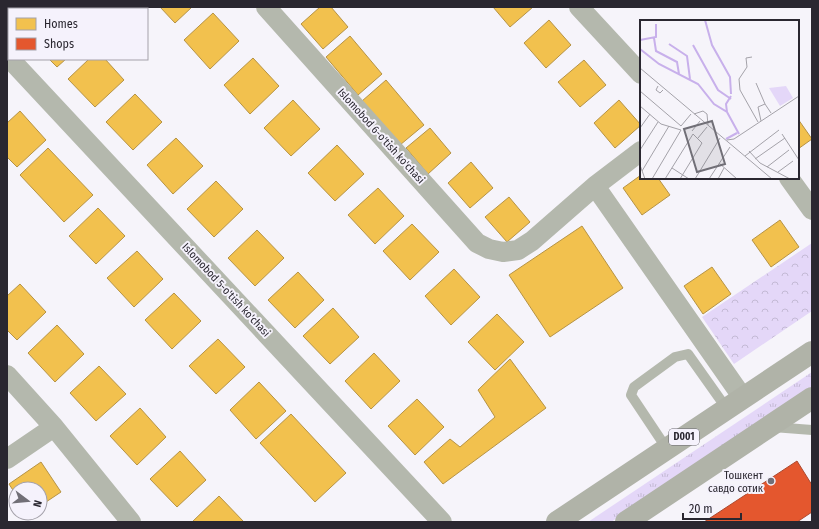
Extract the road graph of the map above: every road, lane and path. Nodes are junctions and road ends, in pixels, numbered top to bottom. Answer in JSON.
{"nodes":[{"id":1,"x":266,"y":7,"type":"edge"},
{"id":2,"x":579,"y":7,"type":"edge"},
{"id":3,"x":12,"y":60,"type":"edge"},
{"id":4,"x":640,"y":73,"type":"edge"},
{"id":5,"x":640,"y":152,"type":"edge"},
{"id":6,"x":790,"y":179,"type":"edge"},
{"id":7,"x":595,"y":186,"type":"junction"},
{"id":8,"x":812,"y":210,"type":"edge"},
{"id":9,"x":812,"y":352,"type":"edge"},
{"id":10,"x":7,"y":375,"type":"edge"},
{"id":11,"x":812,"y":398,"type":"edge"},
{"id":12,"x":735,"y":403,"type":"junction"},
{"id":13,"x":54,"y":427,"type":"junction"},
{"id":14,"x":769,"y":427,"type":"junction"},
{"id":15,"x":812,"y":430,"type":"edge"},
{"id":16,"x":667,"y":449,"type":"junction"},
{"id":17,"x":7,"y":459,"type":"edge"},
{"id":18,"x":131,"y":522,"type":"edge"},
{"id":19,"x":442,"y":522,"type":"edge"},
{"id":20,"x":557,"y":522,"type":"edge"},
{"id":21,"x":626,"y":522,"type":"edge"}],
"edges":[{"from":1,"to":7,"type":"street","name":"Islomobod 6-o'tish ko'chasi"},
{"from":2,"to":4,"type":"street"},
{"from":3,"to":19,"type":"street","name":"Islomobod 5-o'tish ko'chasi"},
{"from":5,"to":7,"type":"street"},
{"from":6,"to":8,"type":"street"},
{"from":7,"to":12,"type":"street"},
{"from":9,"to":12,"type":"highway","number":"D001"},
{"from":10,"to":13,"type":"street"},
{"from":11,"to":14,"type":"highway"},
{"from":12,"to":16,"type":"highway","number":"D001"},
{"from":12,"to":16,"type":"lane"},
{"from":13,"to":17,"type":"street"},
{"from":13,"to":18,"type":"street"},
{"from":14,"to":15,"type":"lane"},
{"from":14,"to":21,"type":"highway"},
{"from":16,"to":20,"type":"highway","number":"D001"}]}
